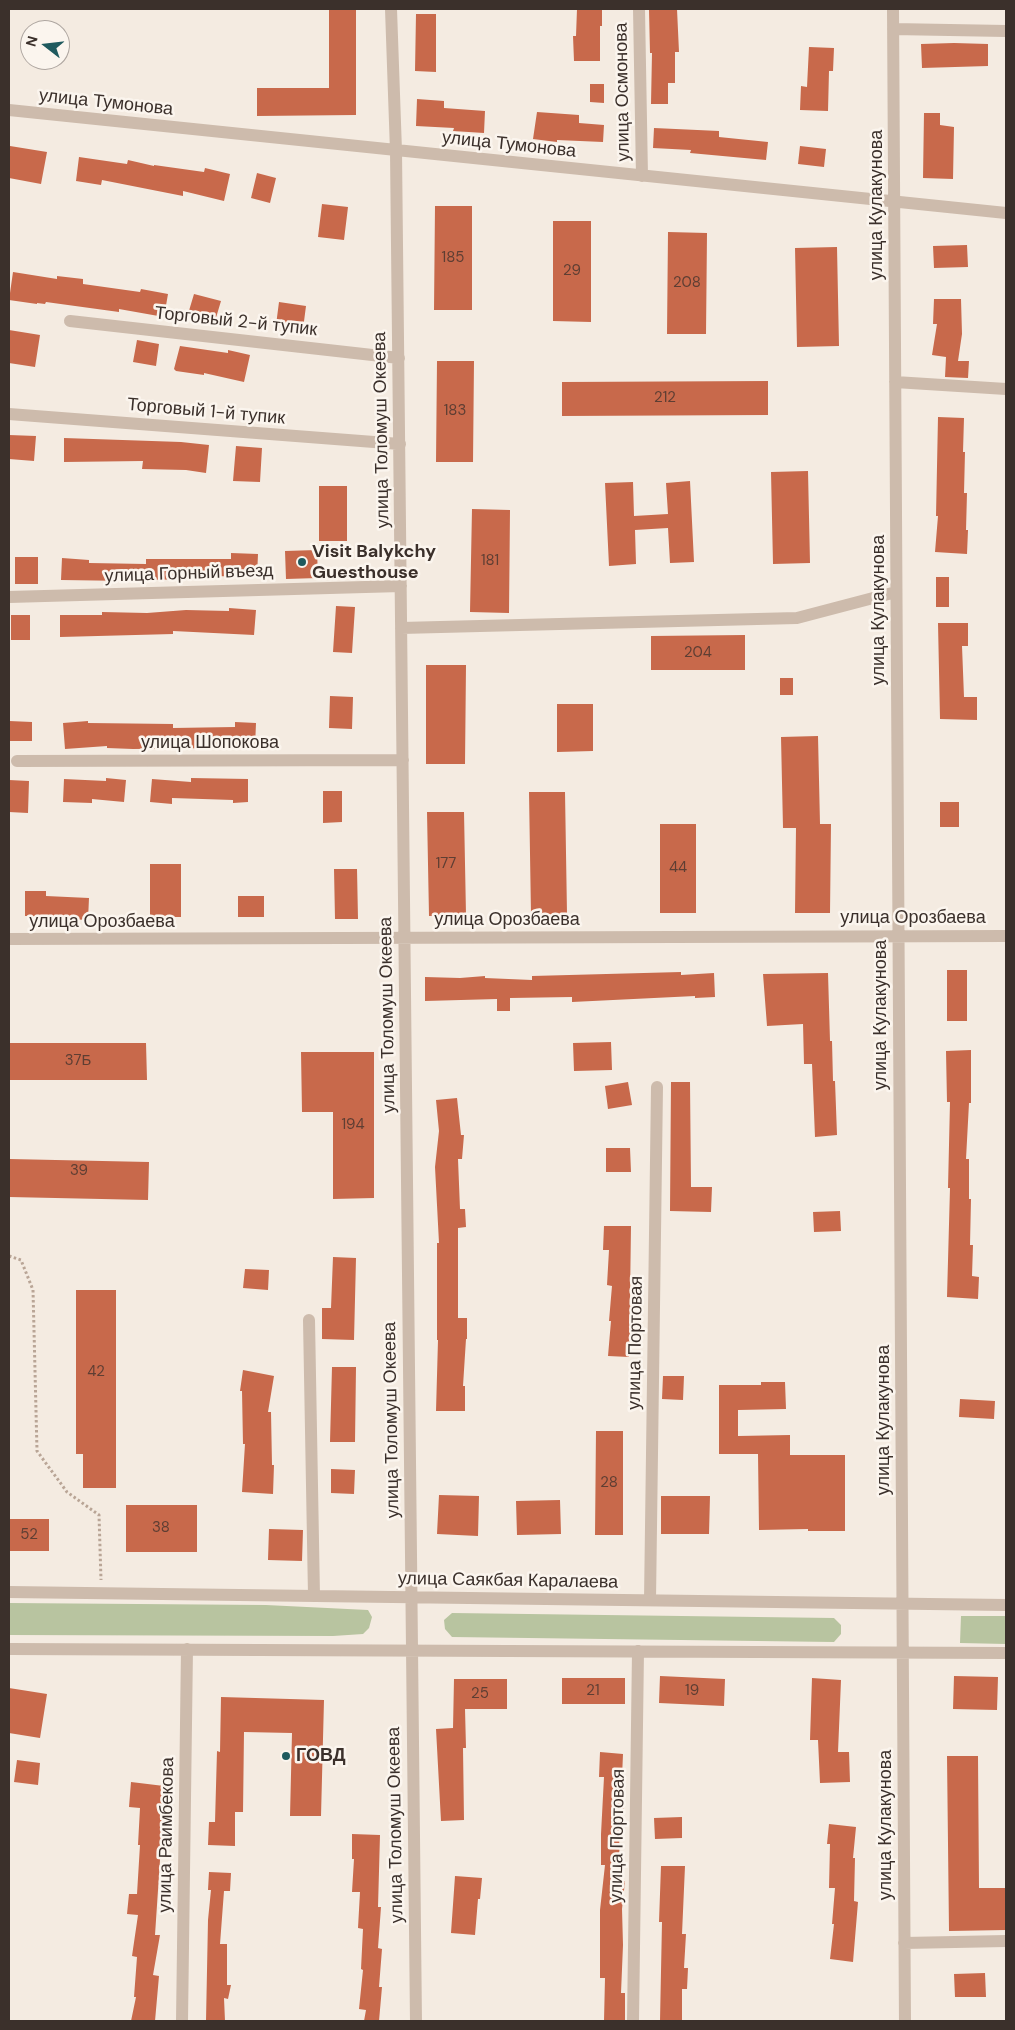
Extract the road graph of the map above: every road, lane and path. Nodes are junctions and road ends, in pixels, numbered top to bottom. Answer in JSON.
{"nodes":[{"id":1,"x":391,"y":9,"type":"edge"},
{"id":2,"x":639,"y":9,"type":"edge"},
{"id":3,"x":893,"y":9,"type":"edge"},
{"id":4,"x":893,"y":29,"type":"junction"},
{"id":5,"x":1006,"y":31,"type":"edge"},
{"id":6,"x":9,"y":110,"type":"edge"},
{"id":7,"x":396,"y":151,"type":"junction"},
{"id":8,"x":642,"y":176,"type":"junction"},
{"id":9,"x":894,"y":201,"type":"junction"},
{"id":10,"x":1006,"y":213,"type":"edge"},
{"id":11,"x":70,"y":321,"type":"dead end"},
{"id":12,"x":399,"y":358,"type":"junction"},
{"id":13,"x":895,"y":382,"type":"junction"},
{"id":14,"x":1006,"y":389,"type":"edge"},
{"id":15,"x":9,"y":414,"type":"edge"},
{"id":16,"x":400,"y":444,"type":"junction"},
{"id":17,"x":401,"y":586,"type":"junction"},
{"id":18,"x":896,"y":592,"type":"junction"},
{"id":19,"x":9,"y":597,"type":"edge"},
{"id":20,"x":402,"y":628,"type":"junction"},
{"id":21,"x":403,"y":760,"type":"junction"},
{"id":22,"x":16,"y":761,"type":"dead end"},
{"id":23,"x":898,"y":935,"type":"junction"},
{"id":24,"x":1006,"y":936,"type":"edge"},
{"id":25,"x":405,"y":938,"type":"junction"},
{"id":26,"x":9,"y":939,"type":"edge"},
{"id":27,"x":657,"y":1087,"type":"dead end"},
{"id":28,"x":9,"y":1256,"type":"edge"},
{"id":29,"x":309,"y":1320,"type":"dead end"},
{"id":30,"x":9,"y":1592,"type":"edge"},
{"id":31,"x":101,"y":1594,"type":"junction"},
{"id":32,"x":314,"y":1596,"type":"junction"},
{"id":33,"x":412,"y":1597,"type":"junction"},
{"id":34,"x":650,"y":1600,"type":"junction"},
{"id":35,"x":902,"y":1603,"type":"junction"},
{"id":36,"x":1006,"y":1605,"type":"edge"},
{"id":37,"x":9,"y":1649,"type":"edge"},
{"id":38,"x":187,"y":1650,"type":"junction"},
{"id":39,"x":412,"y":1650,"type":"junction"},
{"id":40,"x":638,"y":1651,"type":"junction"},
{"id":41,"x":902,"y":1652,"type":"junction"},
{"id":42,"x":1006,"y":1653,"type":"edge"},
{"id":43,"x":1006,"y":1941,"type":"edge"},
{"id":44,"x":904,"y":1943,"type":"junction"},
{"id":45,"x":182,"y":2021,"type":"edge"},
{"id":46,"x":416,"y":2021,"type":"edge"},
{"id":47,"x":633,"y":2021,"type":"edge"},
{"id":48,"x":904,"y":2021,"type":"edge"}],
"edges":[{"from":1,"to":7,"type":"street","name":"улица Толомуш Океева"},
{"from":2,"to":8,"type":"street","name":"улица Осмонова"},
{"from":3,"to":4,"type":"street","name":"улица Кулакунова"},
{"from":4,"to":5,"type":"street"},
{"from":4,"to":9,"type":"street","name":"улица Кулакунова"},
{"from":6,"to":7,"type":"street","name":"улица Тумонова"},
{"from":7,"to":8,"type":"street","name":"улица Тумонова"},
{"from":7,"to":12,"type":"street","name":"улица Толомуш Океева"},
{"from":8,"to":9,"type":"street","name":"улица Тумонова"},
{"from":9,"to":10,"type":"street","name":"улица Тумонова"},
{"from":9,"to":13,"type":"street","name":"улица Кулакунова"},
{"from":11,"to":12,"type":"street","name":"Торговый 2-й тупик"},
{"from":12,"to":16,"type":"street","name":"улица Толомуш Океева"},
{"from":13,"to":14,"type":"street"},
{"from":13,"to":18,"type":"street","name":"улица Кулакунова"},
{"from":15,"to":16,"type":"street","name":"Торговый 1-й тупик"},
{"from":16,"to":17,"type":"street","name":"улица Толомуш Океева"},
{"from":17,"to":19,"type":"street","name":"улица Горный въезд"},
{"from":17,"to":20,"type":"street","name":"улица Толомуш Океева"},
{"from":18,"to":20,"type":"street"},
{"from":18,"to":23,"type":"street","name":"улица Кулакунова"},
{"from":20,"to":21,"type":"street","name":"улица Толомуш Океева"},
{"from":21,"to":22,"type":"street","name":"улица Шопокова"},
{"from":21,"to":25,"type":"street","name":"улица Толомуш Океева"},
{"from":23,"to":24,"type":"street","name":"улица Орозбаева"},
{"from":23,"to":25,"type":"street","name":"улица Орозбаева"},
{"from":23,"to":35,"type":"street","name":"улица Кулакунова"},
{"from":25,"to":26,"type":"street","name":"улица Орозбаева"},
{"from":25,"to":33,"type":"street","name":"улица Толомуш Океева"},
{"from":27,"to":34,"type":"street","name":"улица Портовая"},
{"from":28,"to":31,"type":"path"},
{"from":29,"to":32,"type":"street"},
{"from":30,"to":31,"type":"street","name":"улица Саякбая Каралаева"},
{"from":31,"to":32,"type":"street","name":"улица Саякбая Каралаева"},
{"from":32,"to":33,"type":"street","name":"улица Саякбая Каралаева"},
{"from":33,"to":34,"type":"street","name":"улица Саякбая Каралаева"},
{"from":33,"to":39,"type":"street","name":"улица Толомуш Океева"},
{"from":34,"to":35,"type":"street","name":"улица Саякбая Каралаева"},
{"from":35,"to":36,"type":"street","name":"улица Саякбая Каралаева"},
{"from":35,"to":41,"type":"street","name":"улица Кулакунова"},
{"from":37,"to":38,"type":"street"},
{"from":38,"to":39,"type":"street"},
{"from":38,"to":45,"type":"street","name":"улица Раимбекова"},
{"from":39,"to":40,"type":"street"},
{"from":39,"to":46,"type":"street","name":"улица Толомуш Океева"},
{"from":40,"to":41,"type":"street"},
{"from":40,"to":47,"type":"street","name":"улица Портовая"},
{"from":41,"to":42,"type":"street"},
{"from":41,"to":44,"type":"street","name":"улица Кулакунова"},
{"from":43,"to":44,"type":"street"},
{"from":44,"to":48,"type":"street","name":"улица Кулакунова"}]}
